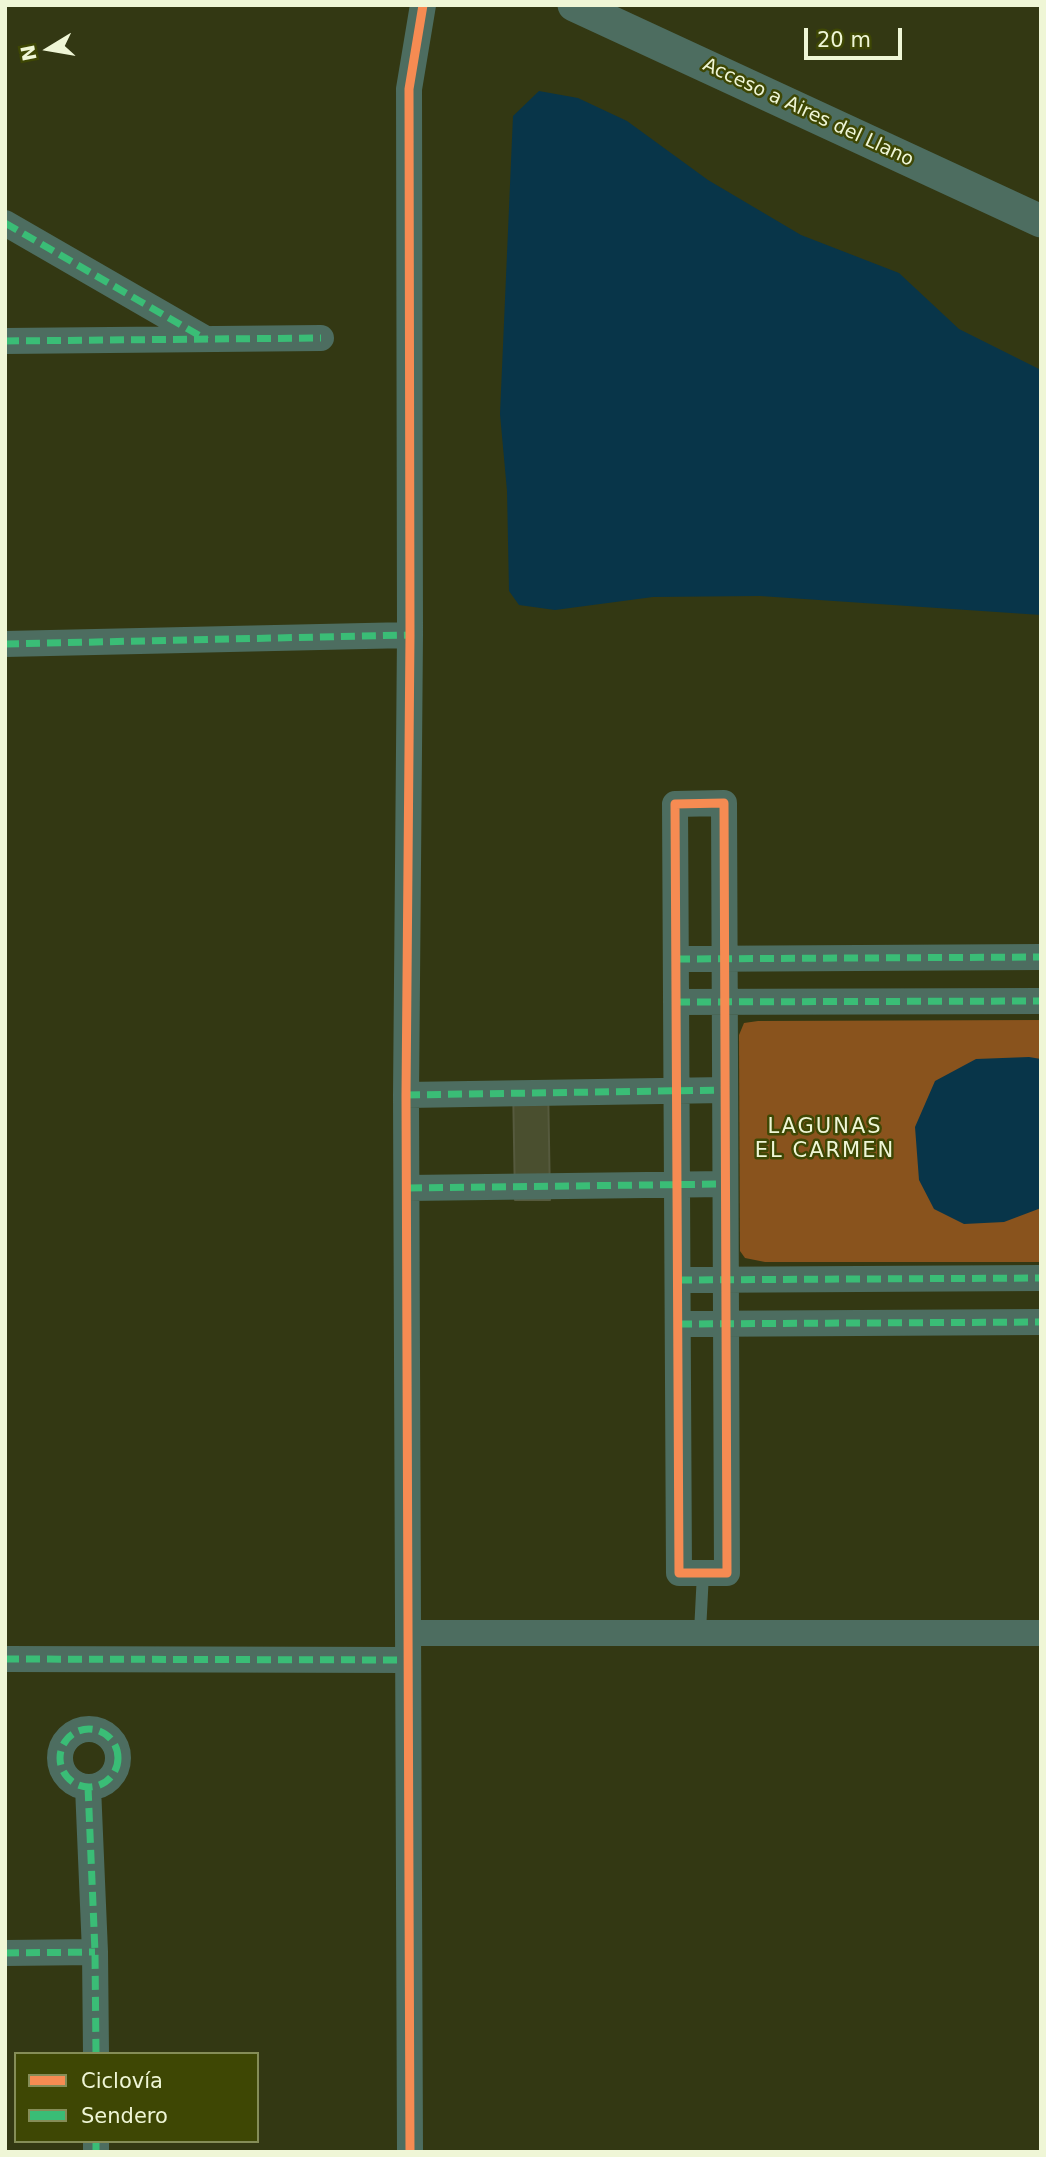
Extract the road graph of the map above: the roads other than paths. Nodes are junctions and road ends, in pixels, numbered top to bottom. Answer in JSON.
{"nodes":[{"id":1,"x":423,"y":5,"type":"edge"},
{"id":2,"x":575,"y":5,"type":"edge"},
{"id":3,"x":1041,"y":221,"type":"edge"},
{"id":4,"x":5,"y":223,"type":"edge"},
{"id":5,"x":321,"y":338,"type":"dead end"},
{"id":6,"x":207,"y":340,"type":"junction"},
{"id":7,"x":5,"y":341,"type":"edge"},
{"id":8,"x":410,"y":635,"type":"junction"},
{"id":9,"x":5,"y":644,"type":"edge"},
{"id":10,"x":1041,"y":957,"type":"edge"},
{"id":11,"x":676,"y":959,"type":"junction"},
{"id":12,"x":724,"y":959,"type":"junction"},
{"id":13,"x":1041,"y":1000,"type":"edge"},
{"id":14,"x":676,"y":1002,"type":"junction"},
{"id":15,"x":725,"y":1002,"type":"junction"},
{"id":16,"x":725,"y":1090,"type":"junction"},
{"id":17,"x":677,"y":1091,"type":"junction"},
{"id":18,"x":406,"y":1095,"type":"junction"},
{"id":19,"x":726,"y":1184,"type":"junction"},
{"id":20,"x":678,"y":1185,"type":"junction"},
{"id":21,"x":408,"y":1188,"type":"junction"},
{"id":22,"x":1041,"y":1278,"type":"edge"},
{"id":23,"x":678,"y":1280,"type":"junction"},
{"id":24,"x":726,"y":1280,"type":"junction"},
{"id":25,"x":1041,"y":1322,"type":"edge"},
{"id":26,"x":726,"y":1323,"type":"junction"},
{"id":27,"x":678,"y":1324,"type":"junction"},
{"id":28,"x":703,"y":1573,"type":"junction"},
{"id":29,"x":700,"y":1632,"type":"junction"},
{"id":30,"x":409,"y":1633,"type":"junction"},
{"id":31,"x":1041,"y":1633,"type":"edge"},
{"id":32,"x":5,"y":1659,"type":"edge"},
{"id":33,"x":407,"y":1660,"type":"junction"},
{"id":34,"x":88,"y":1787,"type":"dead end"},
{"id":35,"x":95,"y":1952,"type":"junction"},
{"id":36,"x":5,"y":1953,"type":"edge"},
{"id":37,"x":96,"y":2052,"type":"edge"},
{"id":38,"x":410,"y":2152,"type":"edge"}],
"edges":[{"from":1,"to":8,"type":"street"},
{"from":2,"to":3,"type":"street","name":"Acceso a Aires del Llano"},
{"from":4,"to":6,"type":"street"},
{"from":5,"to":6,"type":"street"},
{"from":6,"to":7,"type":"street"},
{"from":8,"to":9,"type":"street"},
{"from":8,"to":18,"type":"street"},
{"from":10,"to":12,"type":"street"},
{"from":11,"to":12,"type":"street"},
{"from":11,"to":12,"type":"street"},
{"from":11,"to":14,"type":"street"},
{"from":12,"to":15,"type":"street"},
{"from":13,"to":15,"type":"street"},
{"from":14,"to":15,"type":"street"},
{"from":14,"to":17,"type":"street"},
{"from":15,"to":16,"type":"street"},
{"from":16,"to":17,"type":"street"},
{"from":16,"to":19,"type":"street"},
{"from":17,"to":18,"type":"street"},
{"from":17,"to":20,"type":"street"},
{"from":18,"to":21,"type":"street"},
{"from":19,"to":20,"type":"street"},
{"from":19,"to":24,"type":"street"},
{"from":20,"to":21,"type":"street"},
{"from":20,"to":23,"type":"street"},
{"from":21,"to":30,"type":"street"},
{"from":22,"to":24,"type":"street"},
{"from":23,"to":24,"type":"street"},
{"from":23,"to":27,"type":"street"},
{"from":24,"to":26,"type":"street"},
{"from":25,"to":26,"type":"street"},
{"from":26,"to":27,"type":"street"},
{"from":26,"to":28,"type":"street"},
{"from":27,"to":28,"type":"street"},
{"from":28,"to":29,"type":"lane"},
{"from":29,"to":30,"type":"street"},
{"from":29,"to":31,"type":"street"},
{"from":30,"to":33,"type":"street"},
{"from":32,"to":33,"type":"street"},
{"from":33,"to":38,"type":"street"},
{"from":34,"to":35,"type":"street"},
{"from":35,"to":36,"type":"street"},
{"from":35,"to":37,"type":"street"}]}
